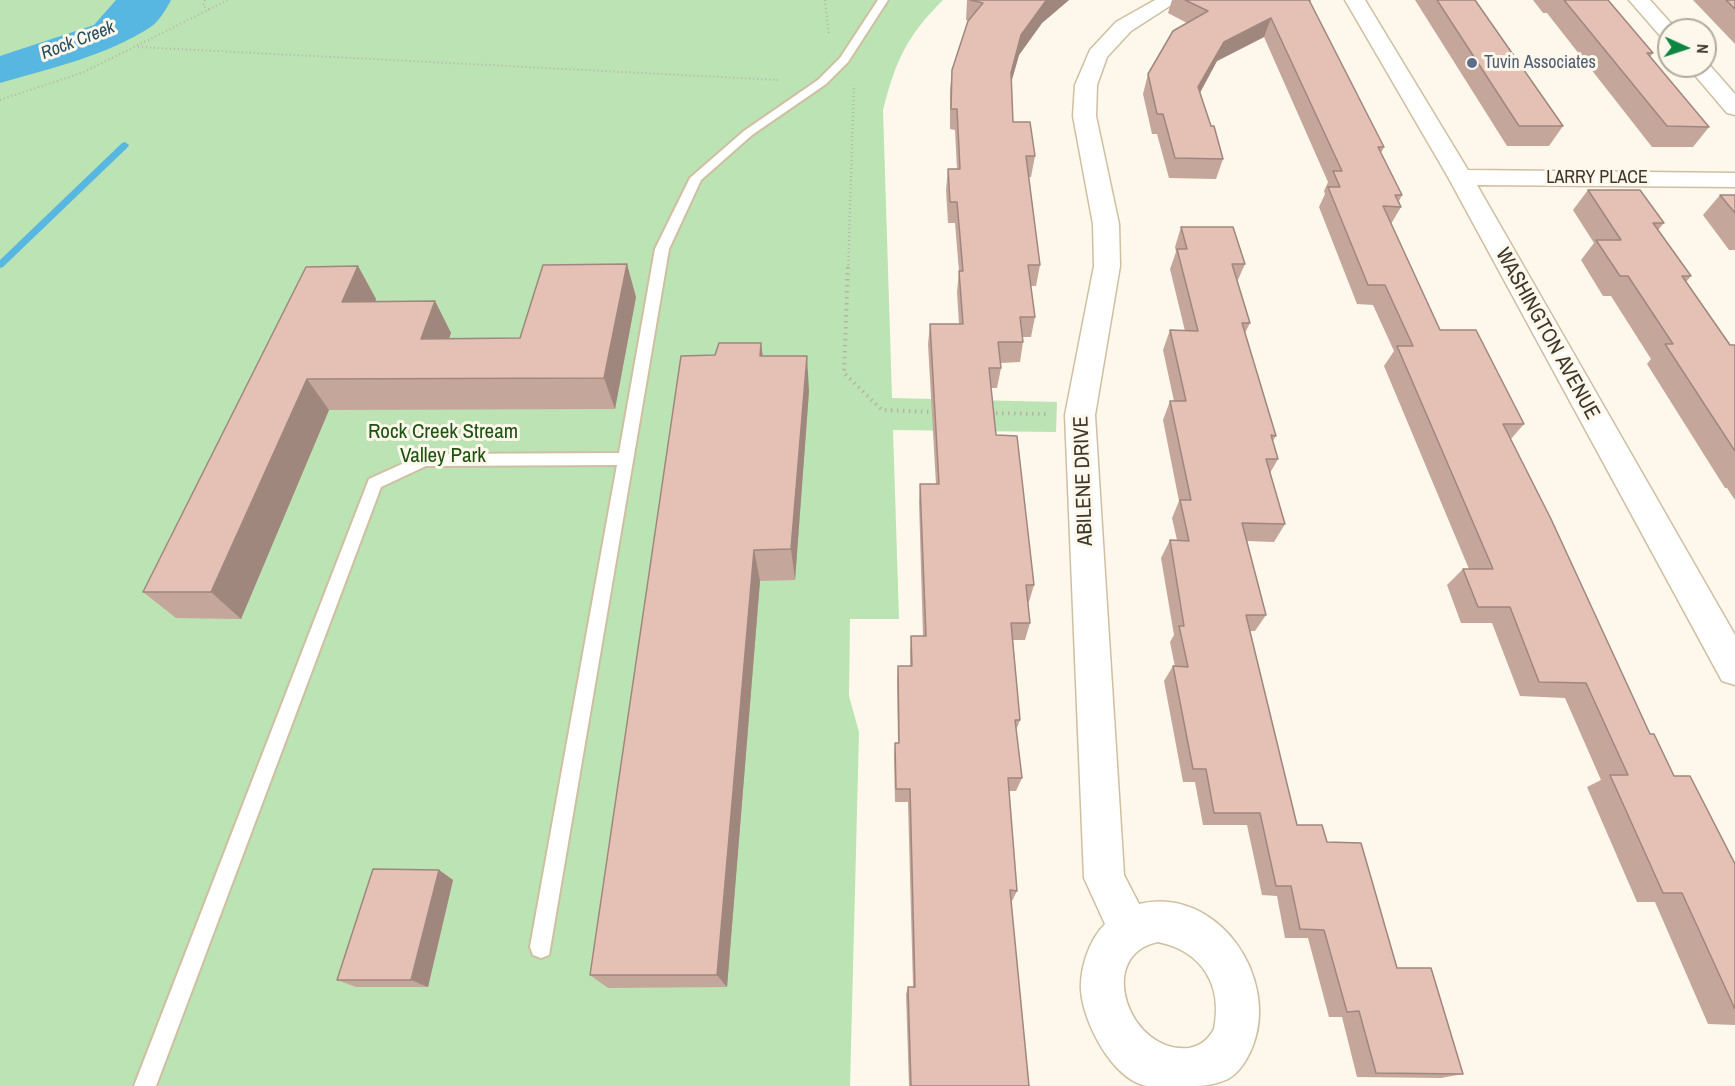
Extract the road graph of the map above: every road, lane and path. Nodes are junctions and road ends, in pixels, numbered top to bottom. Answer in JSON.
{"nodes":[{"id":1,"x":205,"y":0,"type":"edge"},
{"id":2,"x":228,"y":0,"type":"edge"},
{"id":3,"x":825,"y":0,"type":"edge"},
{"id":4,"x":883,"y":0,"type":"edge"},
{"id":5,"x":1169,"y":0,"type":"edge"},
{"id":6,"x":1355,"y":0,"type":"edge"},
{"id":7,"x":1639,"y":0,"type":"edge"},
{"id":8,"x":210,"y":10,"type":"junction"},
{"id":9,"x":1657,"y":20,"type":"edge"},
{"id":10,"x":831,"y":39,"type":"dead end"},
{"id":11,"x":138,"y":47,"type":"junction"},
{"id":12,"x":1709,"y":78,"type":"edge"},
{"id":13,"x":822,"y":82,"type":"junction"},
{"id":14,"x":854,"y":83,"type":"dead end"},
{"id":15,"x":0,"y":100,"type":"edge"},
{"id":16,"x":1735,"y":108,"type":"edge"},
{"id":17,"x":1460,"y":177,"type":"junction"},
{"id":18,"x":1735,"y":180,"type":"edge"},
{"id":19,"x":940,"y":412,"type":"edge"},
{"id":20,"x":986,"y":413,"type":"edge"},
{"id":21,"x":1080,"y":415,"type":"junction"},
{"id":22,"x":624,"y":459,"type":"junction"},
{"id":23,"x":1735,"y":669,"type":"edge"},
{"id":24,"x":1129,"y":928,"type":"dead end"},
{"id":25,"x":541,"y":947,"type":"dead end"},
{"id":26,"x":145,"y":1086,"type":"edge"}],
"edges":[{"from":1,"to":8,"type":"path"},
{"from":2,"to":8,"type":"path"},
{"from":3,"to":10,"type":"path"},
{"from":4,"to":13,"type":"lane"},
{"from":5,"to":21,"type":"street","name":"ABILENE DRIVE"},
{"from":6,"to":17,"type":"street","name":"WASHINGTON AVENUE"},
{"from":7,"to":9,"type":"street"},
{"from":8,"to":11,"type":"path"},
{"from":11,"to":13,"type":"path"},
{"from":11,"to":15,"type":"path"},
{"from":12,"to":16,"type":"street"},
{"from":13,"to":22,"type":"lane"},
{"from":14,"to":19,"type":"path"},
{"from":17,"to":18,"type":"street","name":"LARRY PLACE"},
{"from":17,"to":23,"type":"street","name":"WASHINGTON AVENUE"},
{"from":20,"to":21,"type":"path"},
{"from":21,"to":24,"type":"street","name":"ABILENE DRIVE"},
{"from":22,"to":25,"type":"lane"},
{"from":22,"to":26,"type":"lane"}]}
